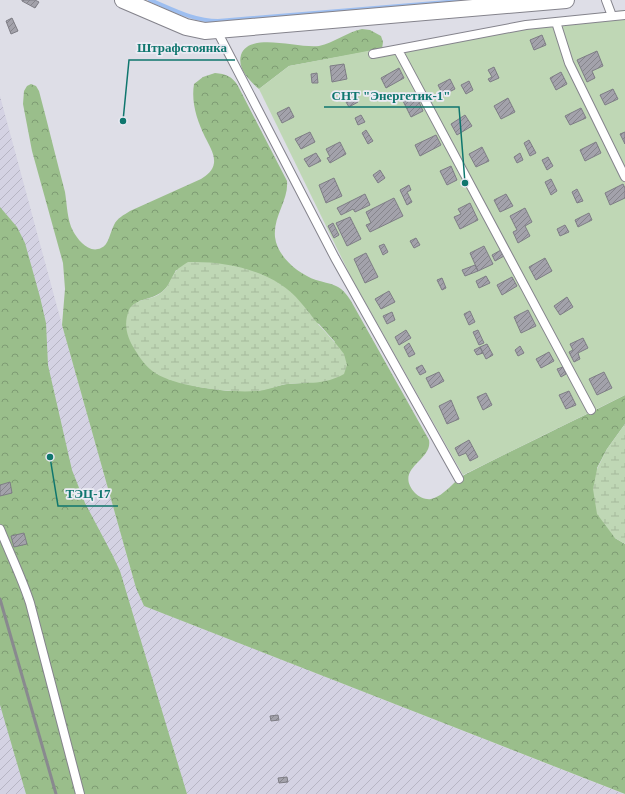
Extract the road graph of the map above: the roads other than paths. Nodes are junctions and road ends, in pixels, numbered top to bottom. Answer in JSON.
{"nodes":[{"id":1,"x":123,"y":0,"type":"edge"},
{"id":2,"x":566,"y":0,"type":"edge"},
{"id":3,"x":606,"y":0,"type":"edge"},
{"id":4,"x":625,"y":15,"type":"edge"},
{"id":5,"x":612,"y":16,"type":"junction"},
{"id":6,"x":556,"y":22,"type":"junction"},
{"id":7,"x":217,"y":31,"type":"junction"},
{"id":8,"x":398,"y":50,"type":"junction"},
{"id":9,"x":373,"y":54,"type":"dead end"},
{"id":10,"x":625,"y":177,"type":"edge"},
{"id":11,"x":591,"y":410,"type":"dead end"},
{"id":12,"x":459,"y":479,"type":"dead end"},
{"id":13,"x":0,"y":529,"type":"edge"},
{"id":14,"x":80,"y":794,"type":"edge"}],
"edges":[{"from":1,"to":7,"type":"street"},
{"from":2,"to":7,"type":"street"},
{"from":3,"to":5,"type":"lane"},
{"from":4,"to":5,"type":"lane"},
{"from":5,"to":6,"type":"lane"},
{"from":6,"to":8,"type":"lane"},
{"from":6,"to":10,"type":"lane"},
{"from":7,"to":12,"type":"lane"},
{"from":8,"to":9,"type":"lane"},
{"from":8,"to":11,"type":"lane"},
{"from":13,"to":14,"type":"lane"}]}
